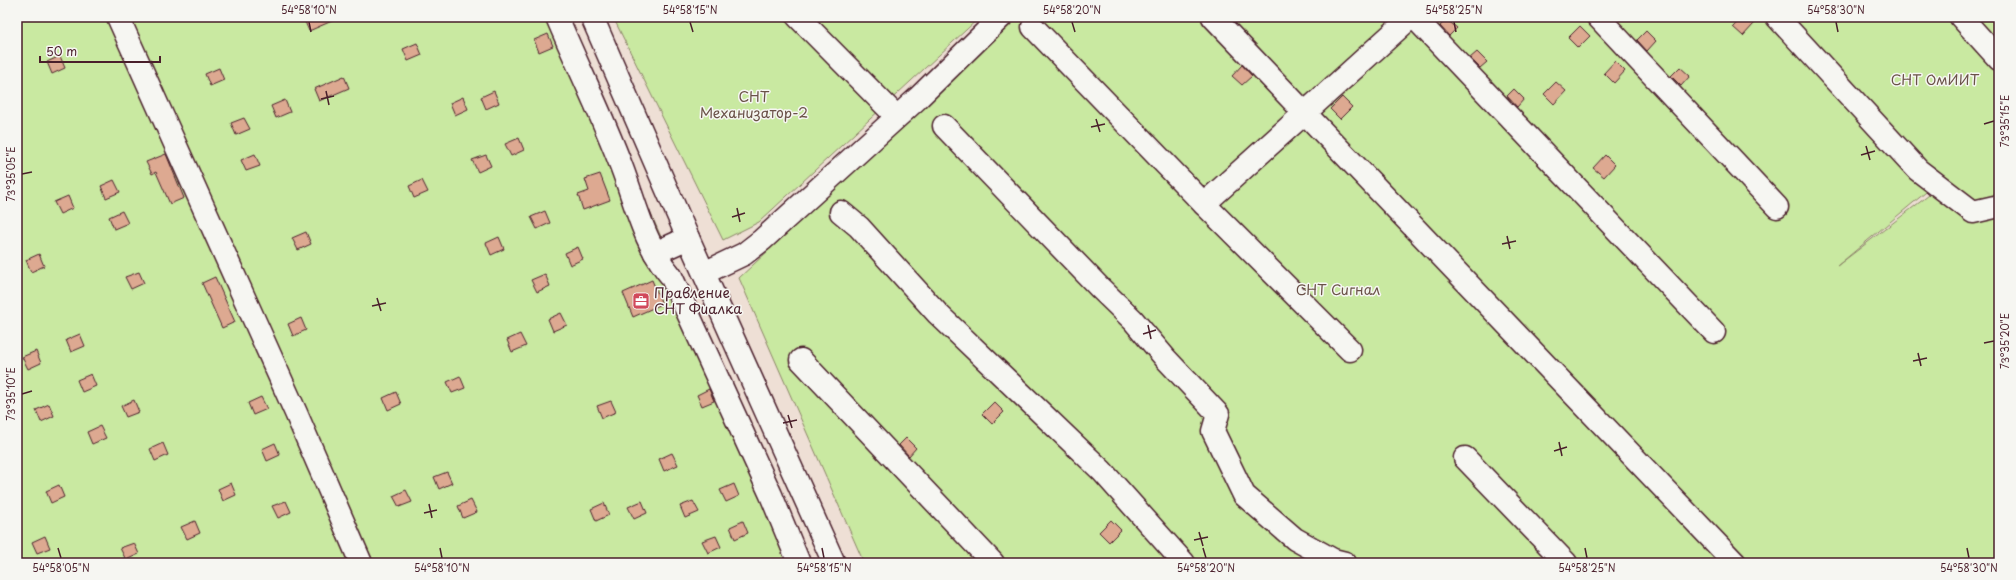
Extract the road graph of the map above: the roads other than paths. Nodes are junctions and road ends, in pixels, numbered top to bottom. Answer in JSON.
{"nodes":[{"id":1,"x":118,"y":17,"type":"edge"},
{"id":2,"x":557,"y":17,"type":"edge"},
{"id":3,"x":592,"y":17,"type":"edge"},
{"id":4,"x":798,"y":17,"type":"edge"},
{"id":5,"x":1213,"y":17,"type":"edge"},
{"id":6,"x":1412,"y":17,"type":"edge"},
{"id":7,"x":1598,"y":17,"type":"edge"},
{"id":8,"x":1777,"y":17,"type":"edge"},
{"id":9,"x":1961,"y":17,"type":"edge"},
{"id":10,"x":993,"y":20,"type":"edge"},
{"id":11,"x":1033,"y":27,"type":"dead end"},
{"id":12,"x":1999,"y":59,"type":"edge"},
{"id":13,"x":1304,"y":113,"type":"junction"},
{"id":14,"x":896,"y":116,"type":"junction"},
{"id":15,"x":944,"y":126,"type":"dead end"},
{"id":16,"x":1204,"y":204,"type":"junction"},
{"id":17,"x":1999,"y":206,"type":"edge"},
{"id":18,"x":1777,"y":207,"type":"dead end"},
{"id":19,"x":841,"y":212,"type":"dead end"},
{"id":20,"x":688,"y":238,"type":"junction"},
{"id":21,"x":655,"y":253,"type":"junction"},
{"id":22,"x":704,"y":273,"type":"junction"},
{"id":23,"x":1714,"y":332,"type":"dead end"},
{"id":24,"x":1350,"y":350,"type":"dead end"},
{"id":25,"x":801,"y":360,"type":"dead end"},
{"id":26,"x":1465,"y":458,"type":"dead end"},
{"id":27,"x":361,"y":563,"type":"edge"},
{"id":28,"x":799,"y":563,"type":"edge"},
{"id":29,"x":834,"y":563,"type":"edge"},
{"id":30,"x":993,"y":563,"type":"edge"},
{"id":31,"x":1184,"y":563,"type":"edge"},
{"id":32,"x":1345,"y":563,"type":"edge"},
{"id":33,"x":1566,"y":563,"type":"edge"},
{"id":34,"x":1735,"y":563,"type":"edge"}],
"edges":[{"from":1,"to":27,"type":"street"},
{"from":2,"to":21,"type":"street"},
{"from":3,"to":20,"type":"street"},
{"from":4,"to":14,"type":"street"},
{"from":5,"to":13,"type":"street"},
{"from":6,"to":13,"type":"street"},
{"from":6,"to":23,"type":"street"},
{"from":7,"to":18,"type":"street"},
{"from":8,"to":17,"type":"street"},
{"from":9,"to":12,"type":"street"},
{"from":10,"to":14,"type":"street"},
{"from":11,"to":16,"type":"street"},
{"from":13,"to":16,"type":"street"},
{"from":13,"to":34,"type":"street"},
{"from":14,"to":22,"type":"street"},
{"from":15,"to":32,"type":"street"},
{"from":16,"to":24,"type":"street"},
{"from":19,"to":31,"type":"street"},
{"from":20,"to":21,"type":"street"},
{"from":20,"to":22,"type":"street"},
{"from":21,"to":28,"type":"street"},
{"from":22,"to":29,"type":"street"},
{"from":25,"to":30,"type":"street"},
{"from":26,"to":33,"type":"street"}]}
